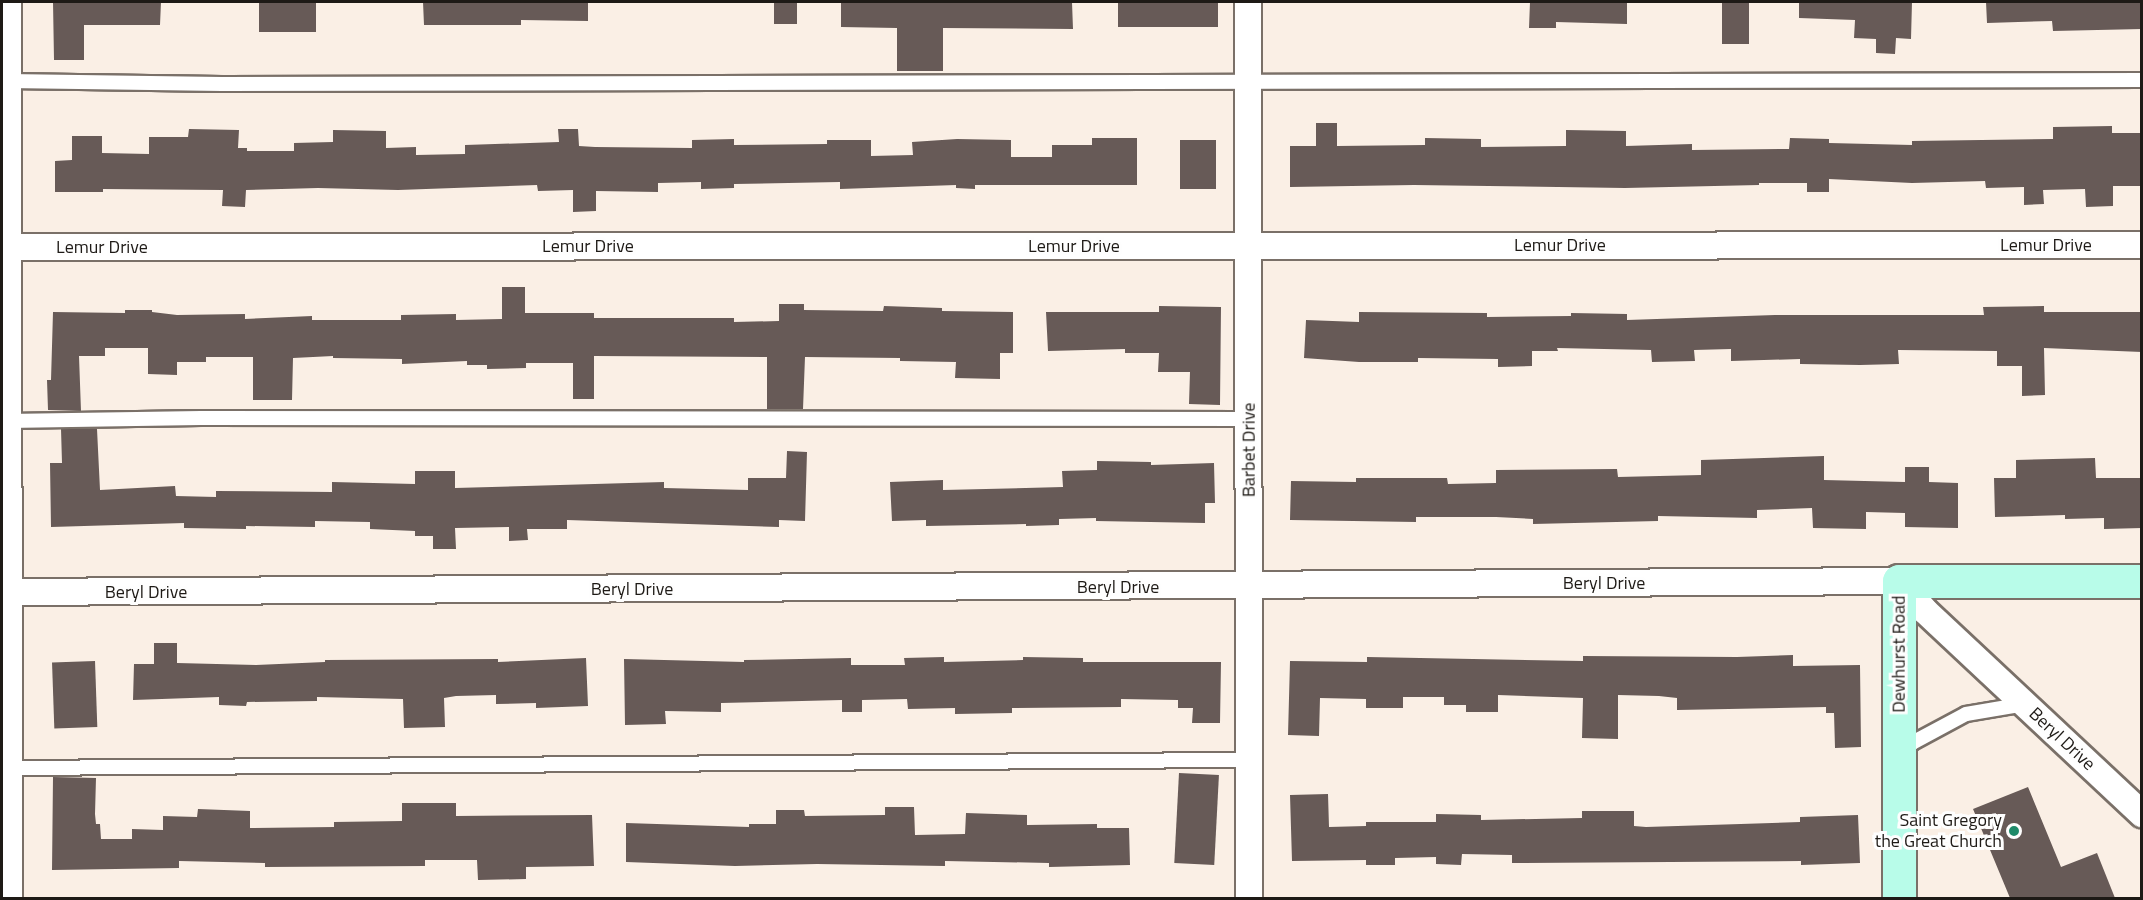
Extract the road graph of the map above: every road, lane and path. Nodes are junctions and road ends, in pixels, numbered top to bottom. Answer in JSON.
{"nodes":[{"id":1,"x":8,"y":2,"type":"edge"},
{"id":2,"x":1248,"y":2,"type":"edge"},
{"id":3,"x":2142,"y":80,"type":"edge"},
{"id":4,"x":1248,"y":82,"type":"junction"},
{"id":5,"x":5,"y":94,"type":"edge"},
{"id":6,"x":1248,"y":245,"type":"junction"},
{"id":7,"x":2142,"y":245,"type":"edge"},
{"id":8,"x":6,"y":247,"type":"junction"},
{"id":9,"x":1249,"y":419,"type":"junction"},
{"id":10,"x":7,"y":421,"type":"junction"},
{"id":11,"x":1899,"y":581,"type":"junction"},
{"id":12,"x":2142,"y":581,"type":"edge"},
{"id":13,"x":1249,"y":586,"type":"junction"},
{"id":14,"x":5,"y":592,"type":"edge"},
{"id":15,"x":2025,"y":704,"type":"junction"},
{"id":16,"x":1899,"y":757,"type":"junction"},
{"id":17,"x":1250,"y":760,"type":"junction"},
{"id":18,"x":5,"y":768,"type":"edge"},
{"id":19,"x":2142,"y":814,"type":"edge"},
{"id":20,"x":9,"y":898,"type":"edge"},
{"id":21,"x":1250,"y":898,"type":"edge"},
{"id":22,"x":1899,"y":898,"type":"edge"}],
"edges":[{"from":1,"to":5,"type":"street"},
{"from":2,"to":4,"type":"street","name":"Barbet Drive"},
{"from":3,"to":4,"type":"lane"},
{"from":4,"to":5,"type":"lane"},
{"from":4,"to":6,"type":"street","name":"Barbet Drive"},
{"from":5,"to":8,"type":"street"},
{"from":6,"to":7,"type":"street","name":"Lemur Drive"},
{"from":6,"to":8,"type":"street","name":"Lemur Drive"},
{"from":6,"to":9,"type":"street","name":"Barbet Drive"},
{"from":8,"to":10,"type":"street"},
{"from":9,"to":10,"type":"lane"},
{"from":9,"to":13,"type":"street","name":"Barbet Drive"},
{"from":10,"to":14,"type":"street"},
{"from":11,"to":12,"type":"street","name":"Dewhurst Road"},
{"from":11,"to":13,"type":"street","name":"Beryl Drive"},
{"from":11,"to":15,"type":"street","name":"Beryl Drive"},
{"from":11,"to":16,"type":"street","name":"Dewhurst Road"},
{"from":13,"to":14,"type":"street","name":"Beryl Drive"},
{"from":13,"to":17,"type":"street","name":"Barbet Drive"},
{"from":14,"to":18,"type":"street"},
{"from":15,"to":16,"type":"lane"},
{"from":15,"to":19,"type":"street","name":"Beryl Drive"},
{"from":16,"to":22,"type":"street","name":"Dewhurst Road"},
{"from":17,"to":18,"type":"lane"},
{"from":17,"to":21,"type":"street","name":"Barbet Drive"},
{"from":18,"to":20,"type":"street"}]}
